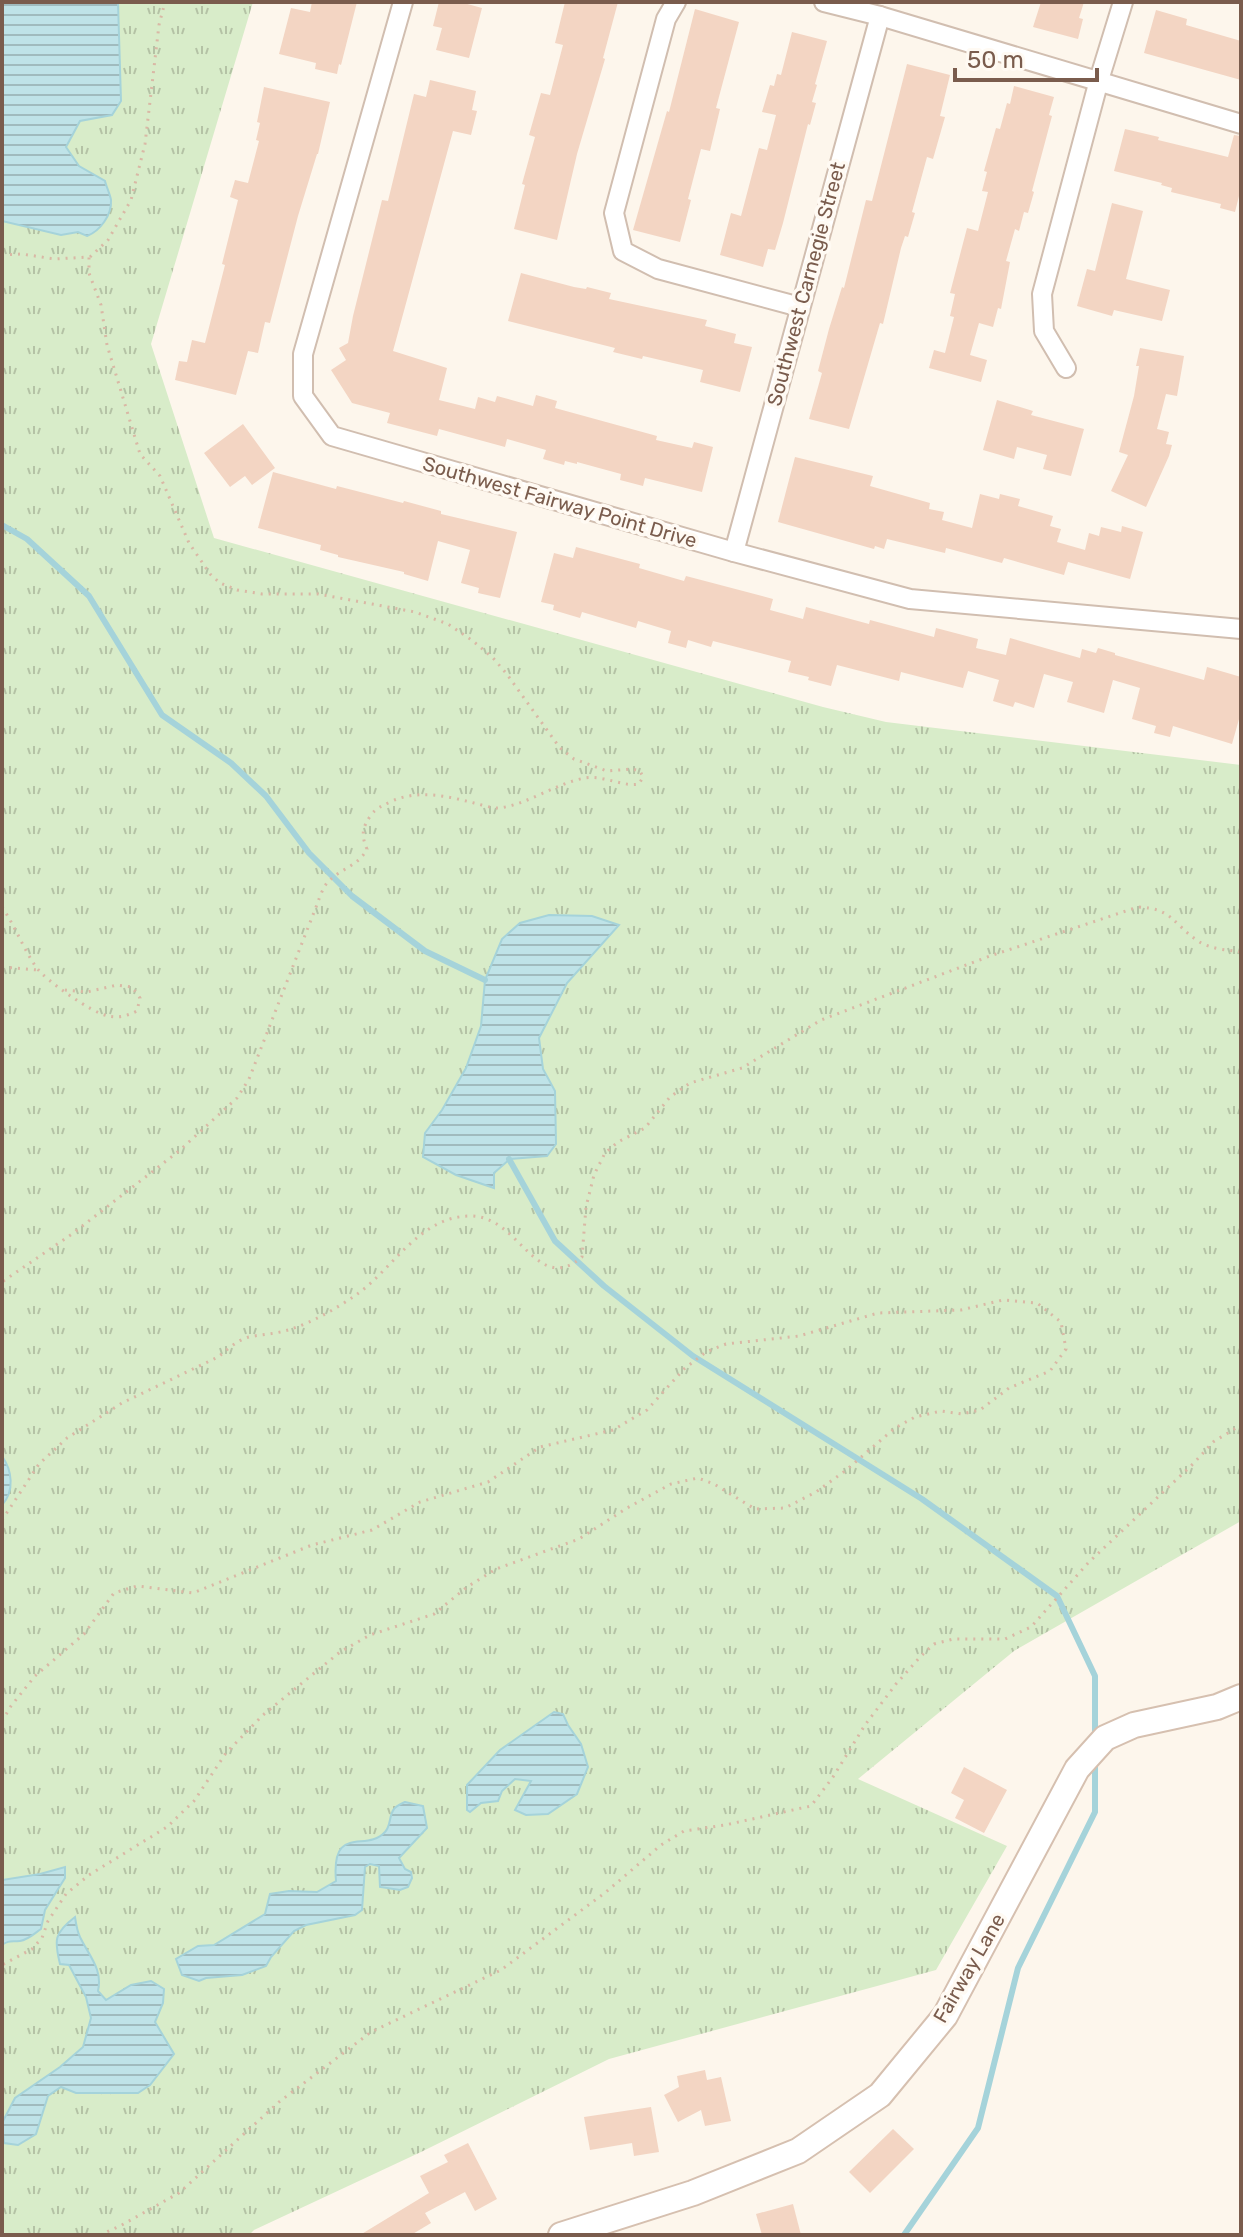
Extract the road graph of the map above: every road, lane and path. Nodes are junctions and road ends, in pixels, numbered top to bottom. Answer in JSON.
{"nodes":[{"id":1,"x":165,"y":2,"type":"edge"},
{"id":2,"x":403,"y":2,"type":"edge"},
{"id":3,"x":676,"y":2,"type":"edge"},
{"id":4,"x":824,"y":2,"type":"edge"},
{"id":5,"x":1123,"y":2,"type":"edge"},
{"id":6,"x":880,"y":16,"type":"junction"},
{"id":7,"x":1099,"y":80,"type":"junction"},
{"id":8,"x":1241,"y":124,"type":"edge"},
{"id":9,"x":2,"y":255,"type":"edge"},
{"id":10,"x":89,"y":257,"type":"junction"},
{"id":11,"x":800,"y":307,"type":"junction"},
{"id":12,"x":1066,"y":368,"type":"dead end"},
{"id":13,"x":734,"y":552,"type":"junction"},
{"id":14,"x":1241,"y":629,"type":"edge"},
{"id":15,"x":2,"y":907,"type":"edge"},
{"id":16,"x":1241,"y":952,"type":"edge"},
{"id":17,"x":2,"y":967,"type":"edge"},
{"id":18,"x":38,"y":970,"type":"junction"},
{"id":19,"x":65,"y":990,"type":"junction"},
{"id":20,"x":2,"y":1282,"type":"edge"},
{"id":21,"x":1241,"y":1425,"type":"edge"},
{"id":22,"x":2,"y":1520,"type":"edge"},
{"id":23,"x":1241,"y":1697,"type":"edge"},
{"id":24,"x":2,"y":1721,"type":"edge"},
{"id":25,"x":2,"y":1965,"type":"edge"},
{"id":26,"x":570,"y":2233,"type":"edge"},
{"id":27,"x":100,"y":2235,"type":"edge"}],
"edges":[{"from":1,"to":10,"type":"path"},
{"from":2,"to":13,"type":"street","name":"Southwest Fairway Point Drive"},
{"from":3,"to":11,"type":"street"},
{"from":4,"to":6,"type":"street"},
{"from":5,"to":7,"type":"street"},
{"from":6,"to":7,"type":"street"},
{"from":6,"to":11,"type":"street","name":"Southwest Carnegie Street"},
{"from":7,"to":8,"type":"street"},
{"from":7,"to":12,"type":"street"},
{"from":9,"to":10,"type":"path"},
{"from":10,"to":20,"type":"path"},
{"from":11,"to":13,"type":"street","name":"Southwest Carnegie Street"},
{"from":13,"to":14,"type":"street","name":"Southwest Fairway Point Drive"},
{"from":15,"to":18,"type":"path"},
{"from":16,"to":22,"type":"path"},
{"from":17,"to":18,"type":"path"},
{"from":18,"to":19,"type":"path"},
{"from":19,"to":19,"type":"path"},
{"from":21,"to":27,"type":"path"},
{"from":23,"to":26,"type":"street","name":"Fairway Lane"},
{"from":24,"to":25,"type":"path"}]}
